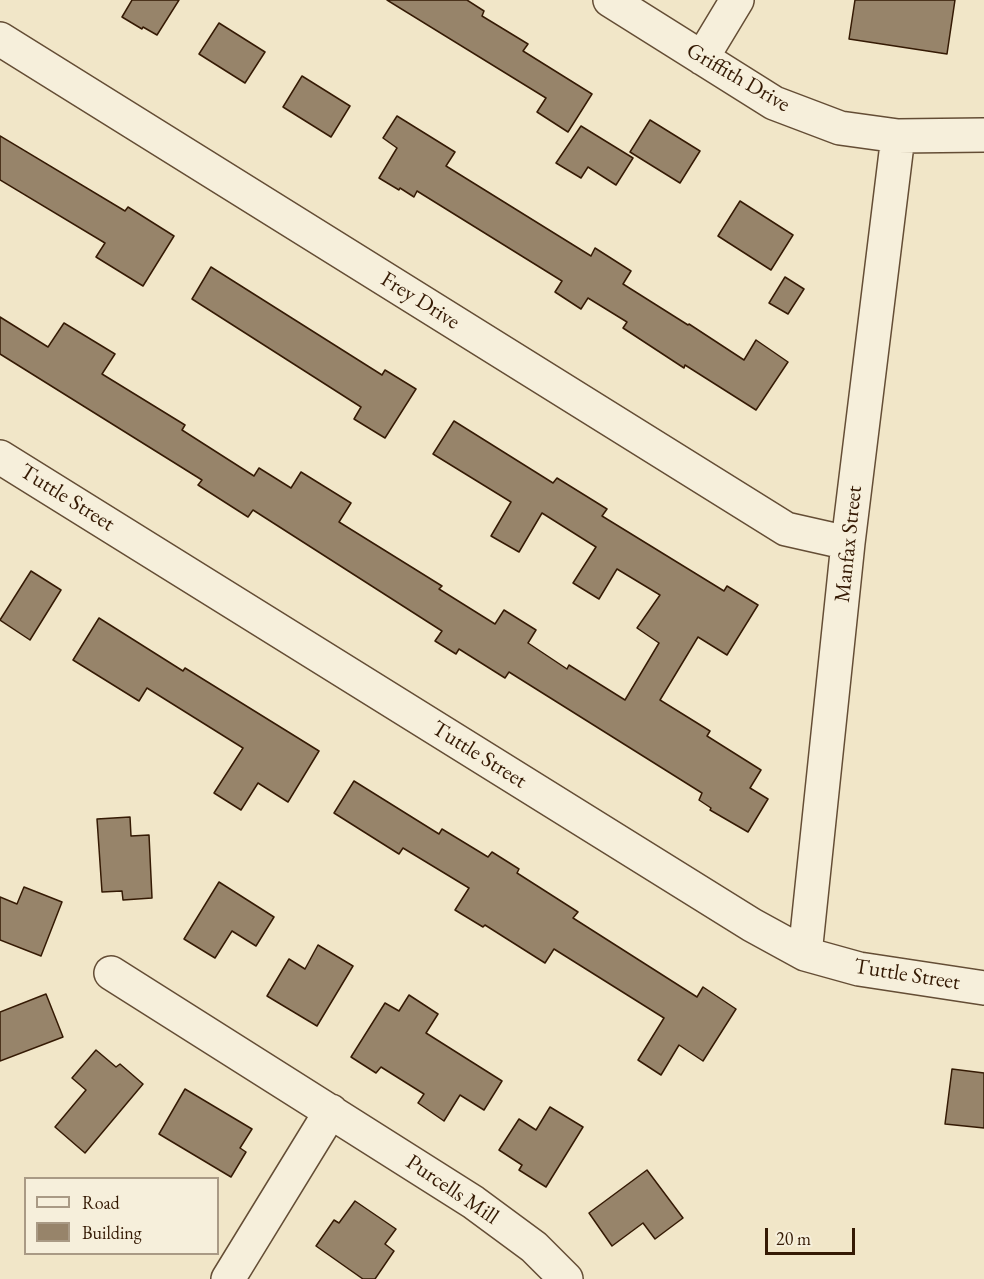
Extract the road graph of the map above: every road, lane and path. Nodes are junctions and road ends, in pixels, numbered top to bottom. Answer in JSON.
{"nodes":[{"id":1,"x":737,"y":0,"type":"edge"},
{"id":2,"x":621,"y":3,"type":"edge"},
{"id":3,"x":0,"y":39,"type":"edge"},
{"id":4,"x":702,"y":58,"type":"junction"},
{"id":5,"x":984,"y":135,"type":"edge"},
{"id":6,"x":898,"y":136,"type":"junction"},
{"id":7,"x":0,"y":457,"type":"edge"},
{"id":8,"x":848,"y":543,"type":"junction"},
{"id":9,"x":805,"y":954,"type":"junction"},
{"id":10,"x":111,"y":973,"type":"dead end"},
{"id":11,"x":984,"y":988,"type":"edge"},
{"id":12,"x":331,"y":1111,"type":"junction"},
{"id":13,"x":228,"y":1279,"type":"edge"},
{"id":14,"x":566,"y":1279,"type":"edge"}],
"edges":[{"from":1,"to":4,"type":"street"},
{"from":2,"to":4,"type":"street","name":"Griffith Drive"},
{"from":3,"to":8,"type":"street","name":"Frey Drive"},
{"from":4,"to":6,"type":"street","name":"Griffith Drive"},
{"from":5,"to":6,"type":"street","name":"Griffith Drive"},
{"from":6,"to":8,"type":"street","name":"Manfax Street"},
{"from":7,"to":9,"type":"street","name":"Tuttle Street"},
{"from":8,"to":9,"type":"street","name":"Manfax Street"},
{"from":9,"to":11,"type":"street","name":"Tuttle Street"},
{"from":10,"to":12,"type":"street","name":"Purcells Mill"},
{"from":12,"to":13,"type":"street"},
{"from":12,"to":14,"type":"street","name":"Purcells Mill"}]}
